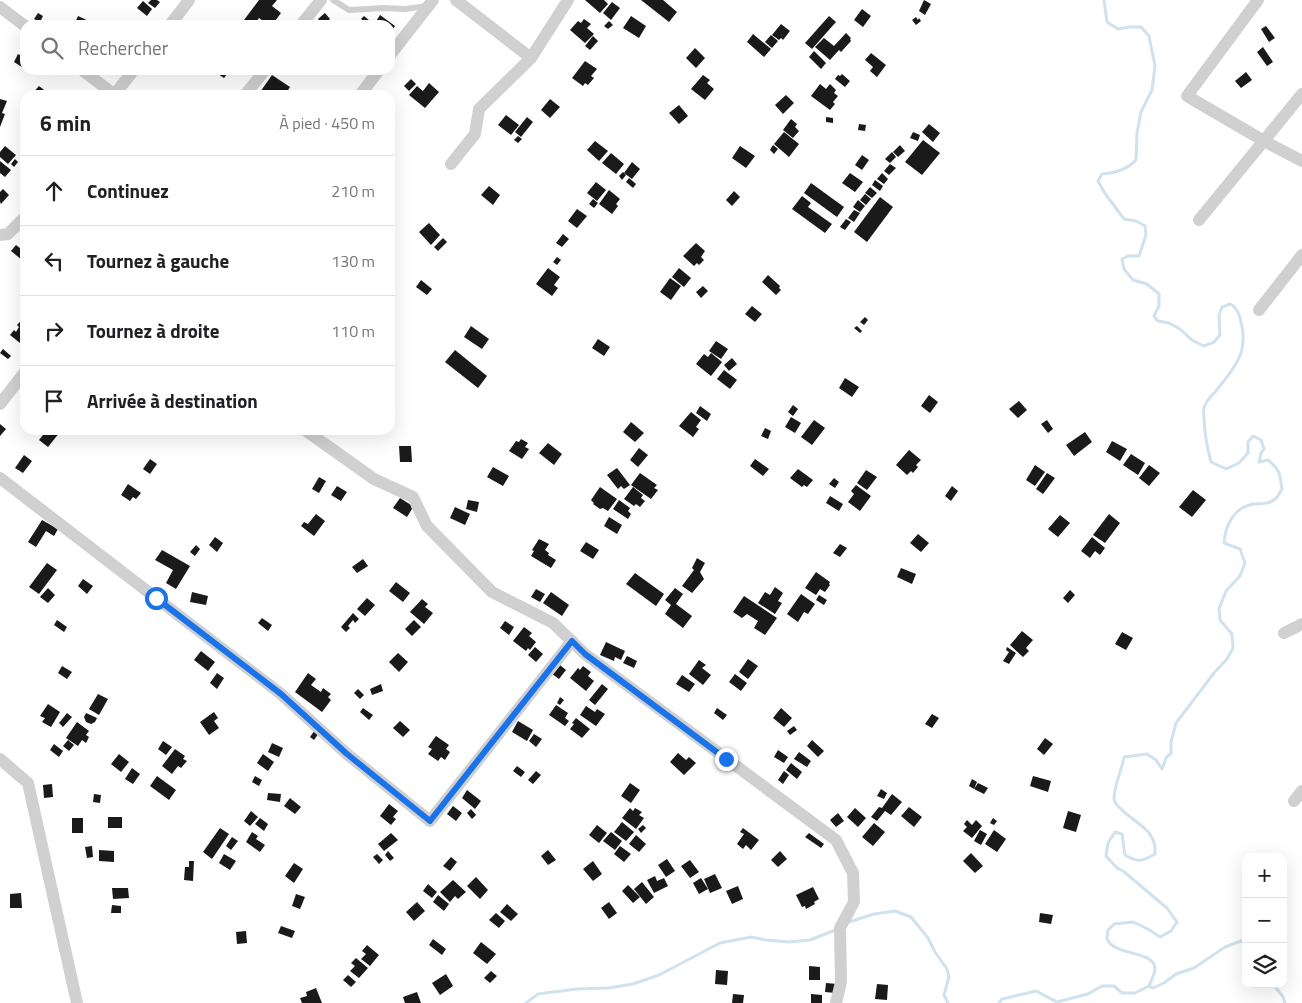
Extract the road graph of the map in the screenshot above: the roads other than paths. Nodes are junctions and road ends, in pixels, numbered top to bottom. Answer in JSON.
{"nodes":[{"id":1,"x":189,"y":0,"type":"edge"},
{"id":2,"x":321,"y":0,"type":"edge"},
{"id":3,"x":334,"y":0,"type":"edge"},
{"id":4,"x":456,"y":0,"type":"edge"},
{"id":5,"x":568,"y":0,"type":"edge"},
{"id":6,"x":1258,"y":0,"type":"edge"},
{"id":7,"x":430,"y":3,"type":"edge"},
{"id":8,"x":0,"y":7,"type":"edge"},
{"id":9,"x":174,"y":20,"type":"edge"},
{"id":10,"x":305,"y":20,"type":"edge"},
{"id":11,"x":20,"y":22,"type":"edge"},
{"id":12,"x":395,"y":48,"type":"edge"},
{"id":13,"x":531,"y":58,"type":"junction"},
{"id":14,"x":89,"y":75,"type":"edge"},
{"id":15,"x":130,"y":75,"type":"edge"},
{"id":16,"x":261,"y":75,"type":"edge"},
{"id":17,"x":375,"y":75,"type":"edge"},
{"id":18,"x":108,"y":90,"type":"edge"},
{"id":19,"x":119,"y":90,"type":"edge"},
{"id":20,"x":250,"y":90,"type":"edge"},
{"id":21,"x":364,"y":90,"type":"edge"},
{"id":22,"x":1302,"y":94,"type":"edge"},
{"id":23,"x":1264,"y":141,"type":"junction"},
{"id":24,"x":1302,"y":161,"type":"edge"},
{"id":25,"x":451,"y":164,"type":"dead end"},
{"id":26,"x":1200,"y":220,"type":"dead end"},
{"id":27,"x":20,"y":223,"type":"edge"},
{"id":28,"x":0,"y":235,"type":"edge"},
{"id":29,"x":1302,"y":254,"type":"edge"},
{"id":30,"x":1259,"y":310,"type":"dead end"},
{"id":31,"x":20,"y":378,"type":"edge"},
{"id":32,"x":0,"y":404,"type":"edge"},
{"id":33,"x":312,"y":435,"type":"edge"},
{"id":34,"x":0,"y":478,"type":"edge"},
{"id":35,"x":1302,"y":624,"type":"edge"},
{"id":36,"x":1284,"y":633,"type":"dead end"},
{"id":37,"x":572,"y":641,"type":"junction"},
{"id":38,"x":0,"y":759,"type":"edge"},
{"id":39,"x":78,"y":1003,"type":"edge"},
{"id":40,"x":836,"y":1003,"type":"edge"}],
"edges":[{"from":1,"to":9,"type":"street"},
{"from":2,"to":10,"type":"street"},
{"from":3,"to":7,"type":"lane"},
{"from":4,"to":13,"type":"street"},
{"from":5,"to":13,"type":"street"},
{"from":6,"to":23,"type":"street"},
{"from":7,"to":12,"type":"street"},
{"from":8,"to":11,"type":"street"},
{"from":13,"to":25,"type":"street"},
{"from":14,"to":18,"type":"street"},
{"from":15,"to":19,"type":"street"},
{"from":16,"to":20,"type":"street"},
{"from":17,"to":21,"type":"street"},
{"from":22,"to":23,"type":"street"},
{"from":23,"to":24,"type":"street"},
{"from":23,"to":26,"type":"street"},
{"from":27,"to":28,"type":"street"},
{"from":29,"to":30,"type":"street"},
{"from":31,"to":32,"type":"street"},
{"from":33,"to":37,"type":"street"},
{"from":34,"to":37,"type":"street"},
{"from":35,"to":36,"type":"street"},
{"from":37,"to":40,"type":"street"},
{"from":38,"to":39,"type":"street"}]}
